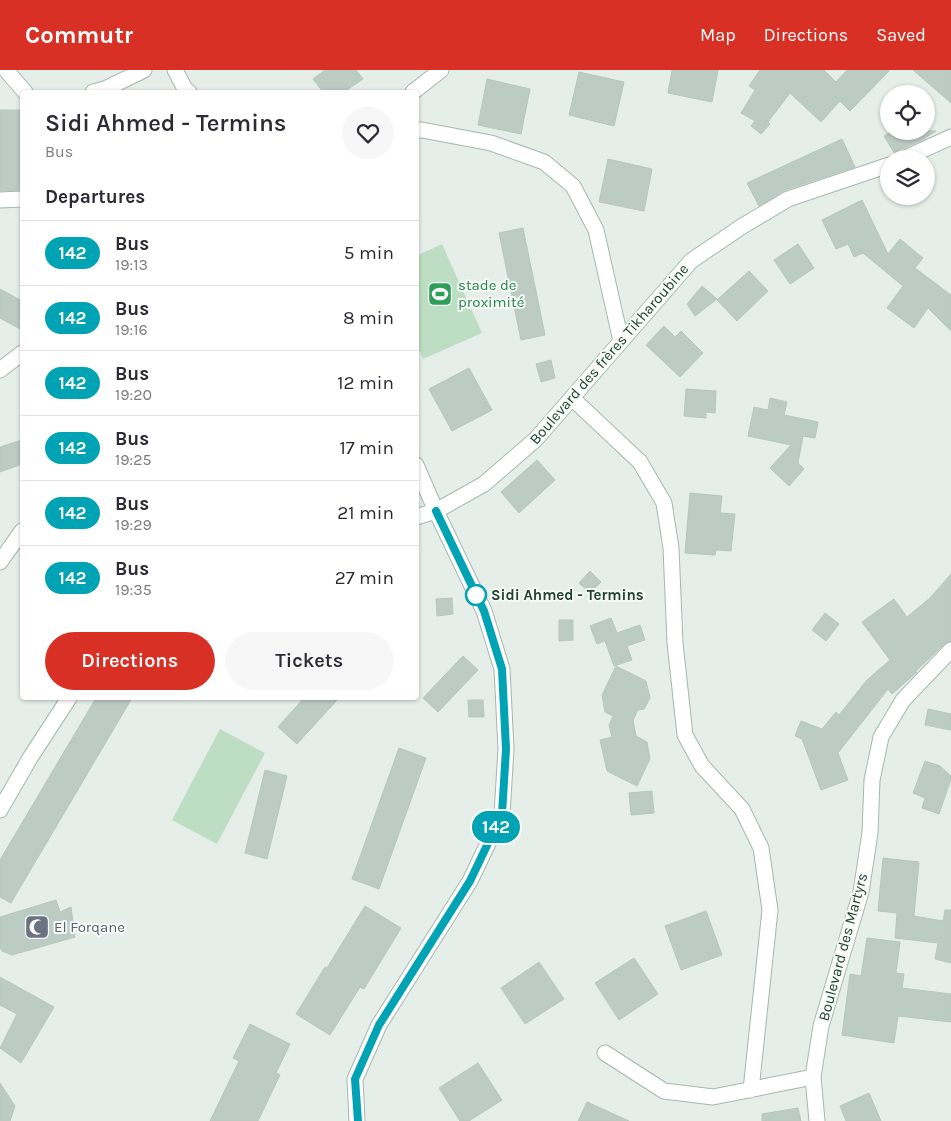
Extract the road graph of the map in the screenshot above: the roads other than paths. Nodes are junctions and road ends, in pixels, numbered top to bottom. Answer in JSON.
{"nodes":[{"id":1,"x":6,"y":70,"type":"edge"},
{"id":2,"x":144,"y":70,"type":"edge"},
{"id":3,"x":175,"y":70,"type":"edge"},
{"id":4,"x":441,"y":70,"type":"edge"},
{"id":5,"x":23,"y":90,"type":"edge"},
{"id":6,"x":102,"y":90,"type":"edge"},
{"id":7,"x":185,"y":90,"type":"edge"},
{"id":8,"x":416,"y":90,"type":"edge"},
{"id":9,"x":419,"y":130,"type":"edge"},
{"id":10,"x":951,"y":137,"type":"edge"},
{"id":11,"x":923,"y":150,"type":"edge"},
{"id":12,"x":880,"y":168,"type":"edge"},
{"id":13,"x":20,"y":199,"type":"edge"},
{"id":14,"x":0,"y":200,"type":"edge"},
{"id":15,"x":622,"y":341,"type":"junction"},
{"id":16,"x":20,"y":355,"type":"edge"},
{"id":17,"x":0,"y":370,"type":"edge"},
{"id":18,"x":572,"y":398,"type":"junction"},
{"id":19,"x":419,"y":472,"type":"edge"},
{"id":20,"x":436,"y":511,"type":"junction"},
{"id":21,"x":419,"y":516,"type":"edge"},
{"id":22,"x":20,"y":534,"type":"edge"},
{"id":23,"x":0,"y":562,"type":"edge"},
{"id":24,"x":951,"y":650,"type":"edge"},
{"id":25,"x":68,"y":700,"type":"edge"},
{"id":26,"x":0,"y":810,"type":"edge"},
{"id":27,"x":605,"y":1054,"type":"dead end"},
{"id":28,"x":813,"y":1077,"type":"junction"},
{"id":29,"x":751,"y":1090,"type":"junction"},
{"id":30,"x":358,"y":1121,"type":"edge"},
{"id":31,"x":817,"y":1121,"type":"edge"}],
"edges":[{"from":1,"to":5,"type":"street"},
{"from":2,"to":6,"type":"street"},
{"from":3,"to":7,"type":"street"},
{"from":4,"to":8,"type":"street"},
{"from":9,"to":15,"type":"street"},
{"from":10,"to":11,"type":"street"},
{"from":12,"to":15,"type":"street","name":"Boulevard des frères Tikharoubine"},
{"from":13,"to":14,"type":"street"},
{"from":15,"to":18,"type":"street","name":"Boulevard des frères Tikharoubine"},
{"from":16,"to":17,"type":"street"},
{"from":18,"to":20,"type":"street","name":"Boulevard des frères Tikharoubine"},
{"from":18,"to":29,"type":"street"},
{"from":19,"to":20,"type":"street"},
{"from":20,"to":21,"type":"street","name":"Boulevard des frères Tikharoubine"},
{"from":20,"to":30,"type":"street"},
{"from":22,"to":23,"type":"street"},
{"from":24,"to":28,"type":"street","name":"Boulevard des Martyrs"},
{"from":25,"to":26,"type":"street"},
{"from":27,"to":29,"type":"street"},
{"from":28,"to":29,"type":"street"},
{"from":28,"to":31,"type":"street","name":"Boulevard des Martyrs"}]}
